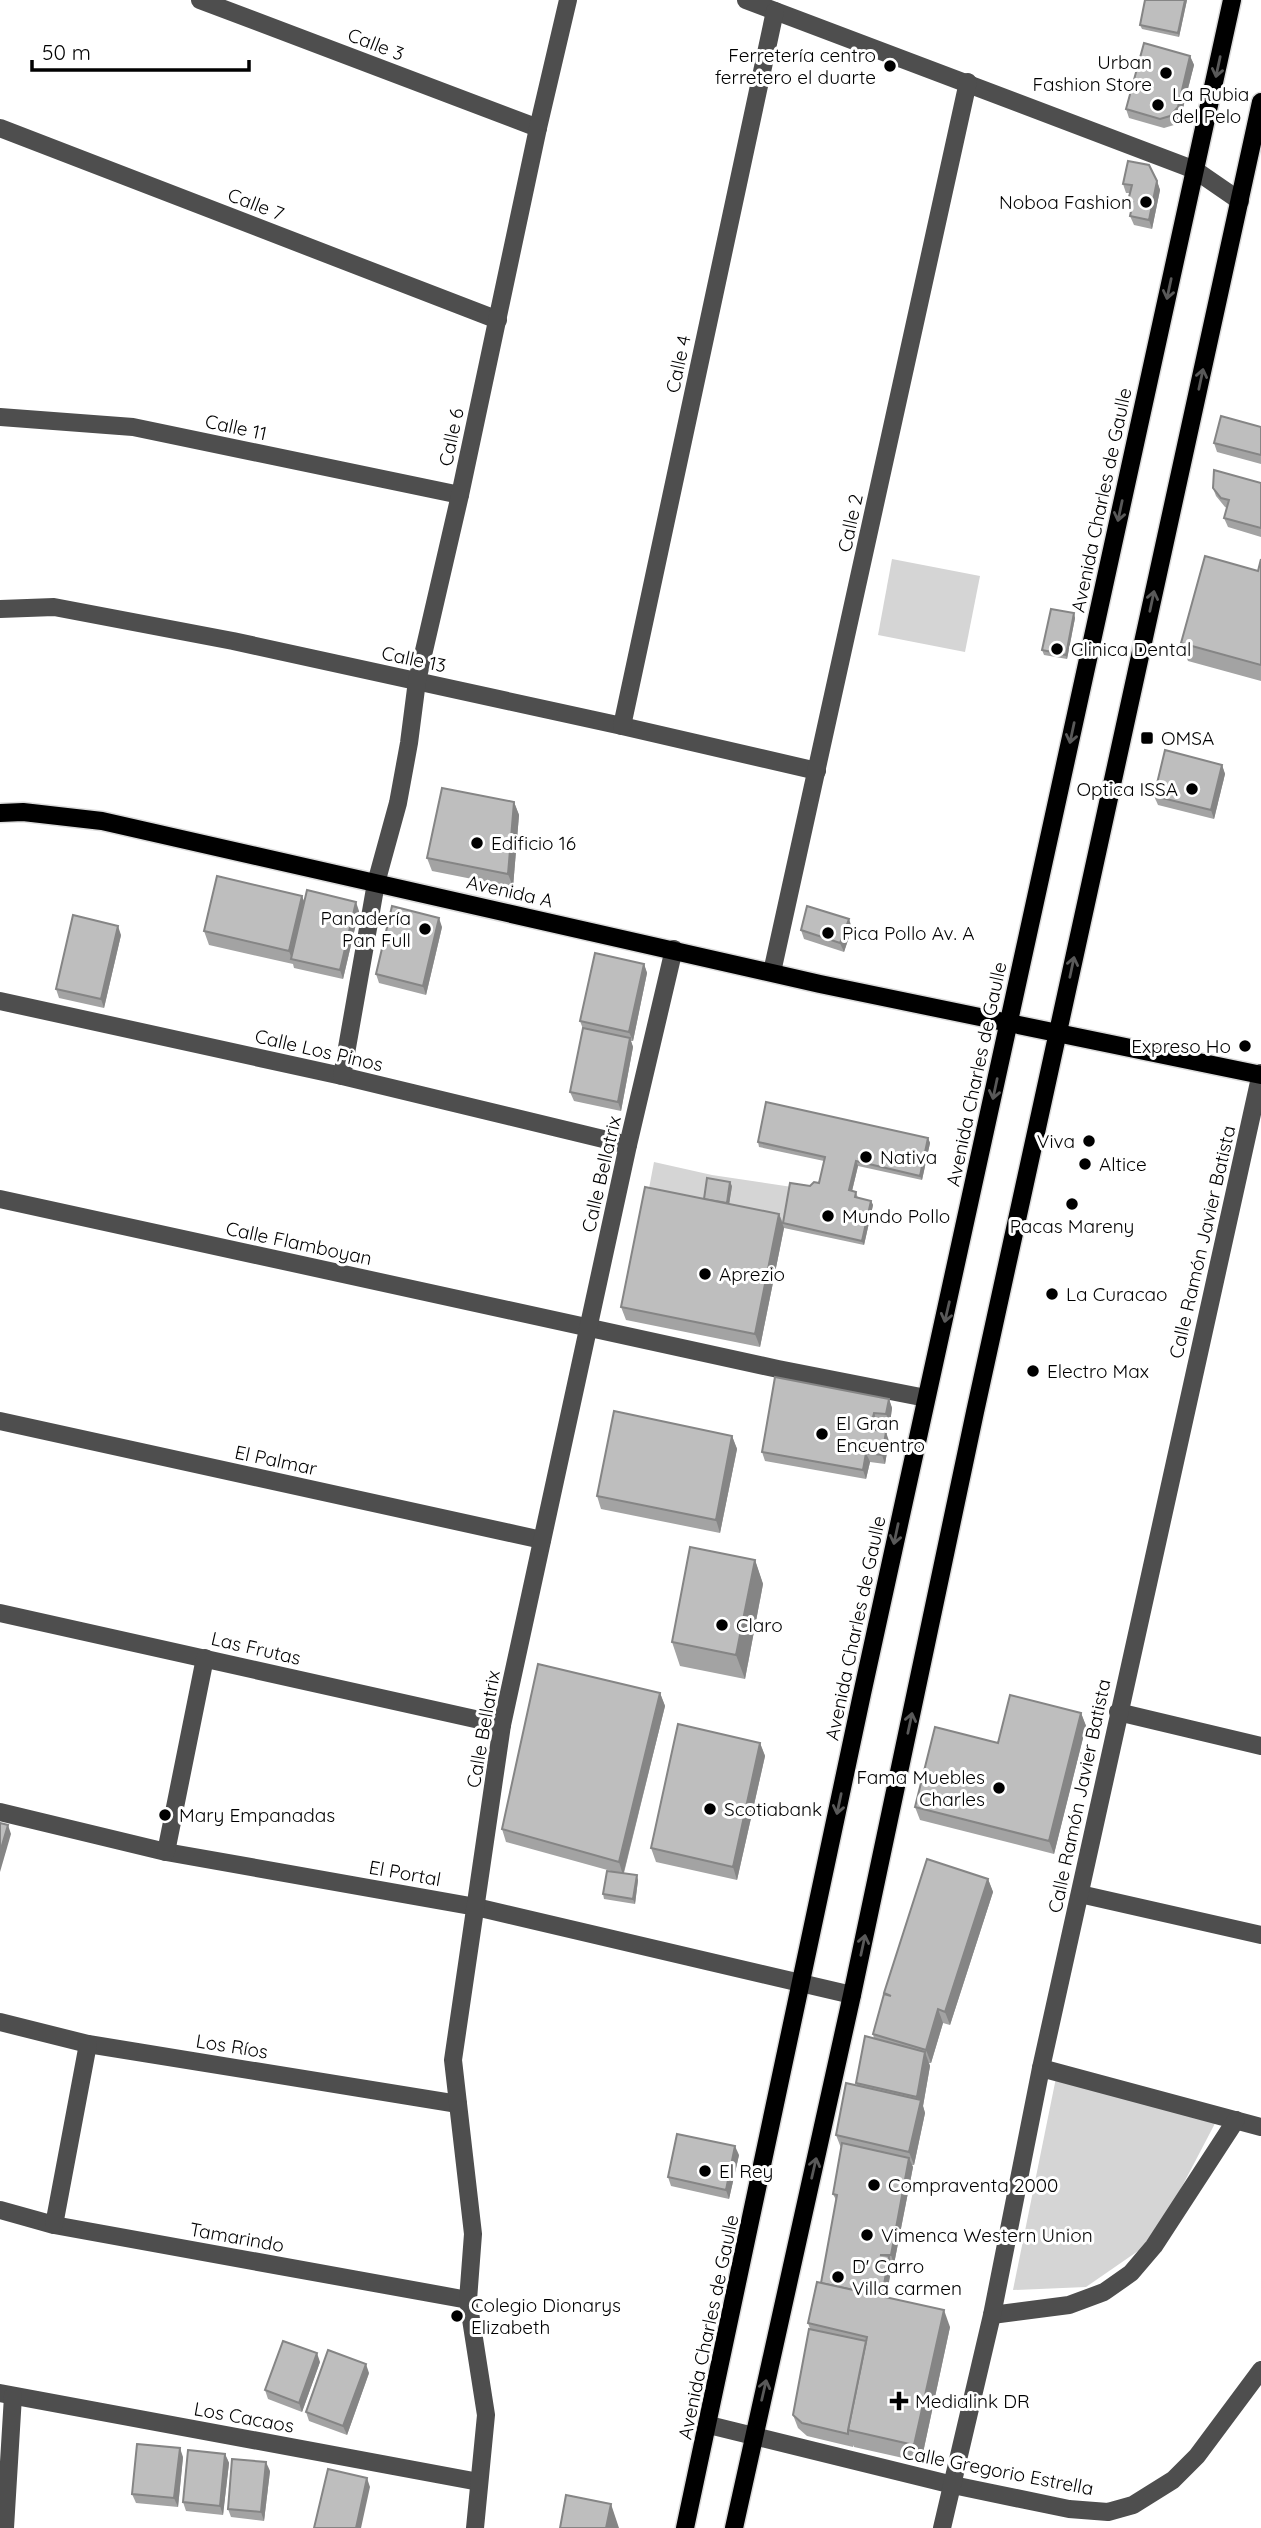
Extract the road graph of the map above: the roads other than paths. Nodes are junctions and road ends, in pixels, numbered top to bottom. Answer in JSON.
{"nodes":[{"id":1,"x":200,"y":0,"type":"edge"},
{"id":2,"x":568,"y":0,"type":"edge"},
{"id":3,"x":746,"y":0,"type":"edge"},
{"id":4,"x":1232,"y":0,"type":"edge"},
{"id":5,"x":775,"y":11,"type":"junction"},
{"id":6,"x":968,"y":82,"type":"junction"},
{"id":7,"x":1261,"y":102,"type":"edge"},
{"id":8,"x":0,"y":128,"type":"edge"},
{"id":9,"x":538,"y":128,"type":"junction"},
{"id":10,"x":1195,"y":170,"type":"junction"},
{"id":11,"x":1240,"y":201,"type":"junction"},
{"id":12,"x":498,"y":320,"type":"junction"},
{"id":13,"x":0,"y":417,"type":"edge"},
{"id":14,"x":460,"y":495,"type":"junction"},
{"id":15,"x":0,"y":608,"type":"edge"},
{"id":16,"x":417,"y":681,"type":"junction"},
{"id":17,"x":622,"y":726,"type":"junction"},
{"id":18,"x":817,"y":771,"type":"junction"},
{"id":19,"x":0,"y":813,"type":"edge"},
{"id":20,"x":376,"y":883,"type":"junction"},
{"id":21,"x":674,"y":949,"type":"junction"},
{"id":22,"x":772,"y":972,"type":"junction"},
{"id":23,"x":0,"y":1001,"type":"edge"},
{"id":24,"x":1008,"y":1023,"type":"junction"},
{"id":25,"x":1058,"y":1034,"type":"junction"},
{"id":26,"x":1261,"y":1074,"type":"edge"},
{"id":27,"x":342,"y":1076,"type":"junction"},
{"id":28,"x":628,"y":1145,"type":"junction"},
{"id":29,"x":0,"y":1199,"type":"edge"},
{"id":30,"x":588,"y":1328,"type":"junction"},
{"id":31,"x":926,"y":1398,"type":"junction"},
{"id":32,"x":0,"y":1421,"type":"edge"},
{"id":33,"x":542,"y":1540,"type":"junction"},
{"id":34,"x":0,"y":1613,"type":"edge"},
{"id":35,"x":205,"y":1657,"type":"junction"},
{"id":36,"x":1118,"y":1712,"type":"junction"},
{"id":37,"x":502,"y":1725,"type":"junction"},
{"id":38,"x":1261,"y":1746,"type":"edge"},
{"id":39,"x":0,"y":1812,"type":"edge"},
{"id":40,"x":166,"y":1852,"type":"junction"},
{"id":41,"x":1080,"y":1894,"type":"junction"},
{"id":42,"x":476,"y":1907,"type":"junction"},
{"id":43,"x":1261,"y":1935,"type":"edge"},
{"id":44,"x":802,"y":1985,"type":"junction"},
{"id":45,"x":852,"y":1995,"type":"junction"},
{"id":46,"x":0,"y":2022,"type":"edge"},
{"id":47,"x":88,"y":2044,"type":"junction"},
{"id":48,"x":1041,"y":2068,"type":"junction"},
{"id":49,"x":458,"y":2104,"type":"junction"},
{"id":50,"x":1236,"y":2120,"type":"junction"},
{"id":51,"x":1261,"y":2127,"type":"edge"},
{"id":52,"x":0,"y":2210,"type":"edge"},
{"id":53,"x":54,"y":2225,"type":"junction"},
{"id":54,"x":468,"y":2300,"type":"junction"},
{"id":55,"x":992,"y":2315,"type":"junction"},
{"id":56,"x":1261,"y":2370,"type":"edge"},
{"id":57,"x":6,"y":2395,"type":"edge"},
{"id":58,"x":709,"y":2425,"type":"junction"},
{"id":59,"x":754,"y":2436,"type":"junction"},
{"id":60,"x":480,"y":2482,"type":"junction"},
{"id":61,"x":953,"y":2485,"type":"junction"},
{"id":62,"x":5,"y":2528,"type":"edge"},
{"id":63,"x":475,"y":2528,"type":"edge"},
{"id":64,"x":685,"y":2528,"type":"edge"},
{"id":65,"x":734,"y":2528,"type":"edge"},
{"id":66,"x":942,"y":2528,"type":"edge"}],
"edges":[{"from":1,"to":9,"type":"street","name":"Calle 3"},
{"from":2,"to":9,"type":"street","name":"Calle 6"},
{"from":3,"to":5,"type":"street"},
{"from":4,"to":10,"type":"main road","name":"Avenida Charles de Gaulle","one_way":true},
{"from":5,"to":6,"type":"street"},
{"from":5,"to":17,"type":"street","name":"Calle 4"},
{"from":6,"to":10,"type":"street"},
{"from":6,"to":18,"type":"street","name":"Calle 2"},
{"from":7,"to":11,"type":"main road"},
{"from":8,"to":12,"type":"street","name":"Calle 7"},
{"from":9,"to":12,"type":"street","name":"Calle 6"},
{"from":10,"to":11,"type":"street"},
{"from":10,"to":24,"type":"main road","name":"Avenida Charles de Gaulle","one_way":true},
{"from":25,"to":11,"type":"main road","one_way":true},
{"from":12,"to":14,"type":"street","name":"Calle 6"},
{"from":13,"to":14,"type":"street","name":"Calle 11"},
{"from":14,"to":16,"type":"street","name":"Calle 6"},
{"from":15,"to":16,"type":"street","name":"Calle 13"},
{"from":16,"to":17,"type":"street","name":"Calle 13"},
{"from":16,"to":20,"type":"street","name":"Calle 6"},
{"from":17,"to":18,"type":"street","name":"Calle 13"},
{"from":18,"to":22,"type":"street","name":"Calle 2"},
{"from":19,"to":20,"type":"main road","name":"Avenida A"},
{"from":20,"to":21,"type":"main road","name":"Avenida A"},
{"from":20,"to":27,"type":"street","name":"Calle 6"},
{"from":21,"to":22,"type":"main road","name":"Avenida A"},
{"from":21,"to":28,"type":"street","name":"Calle Bellatrix"},
{"from":22,"to":24,"type":"main road","name":"Avenida A"},
{"from":23,"to":27,"type":"street","name":"Calle Los Pinos"},
{"from":24,"to":25,"type":"main road","name":"Avenida A"},
{"from":24,"to":31,"type":"main road","name":"Avenida Charles de Gaulle","one_way":true},
{"from":25,"to":26,"type":"main road","name":"Avenida A"},
{"from":45,"to":25,"type":"main road","one_way":true},
{"from":26,"to":36,"type":"street","name":"Calle Ramón Javier Batista"},
{"from":27,"to":28,"type":"street","name":"Calle Los Pinos"},
{"from":28,"to":30,"type":"street","name":"Calle Bellatrix"},
{"from":29,"to":30,"type":"street","name":"Calle Flamboyan"},
{"from":30,"to":31,"type":"street","name":"Calle Flamboyan"},
{"from":30,"to":33,"type":"street","name":"Calle Bellatrix"},
{"from":31,"to":44,"type":"main road","name":"Avenida Charles de Gaulle","one_way":true},
{"from":32,"to":33,"type":"street","name":"El Palmar"},
{"from":33,"to":37,"type":"street","name":"Calle Bellatrix"},
{"from":34,"to":35,"type":"street","name":"Las Frutas"},
{"from":35,"to":37,"type":"street","name":"Las Frutas"},
{"from":35,"to":40,"type":"street"},
{"from":36,"to":38,"type":"street"},
{"from":36,"to":41,"type":"street","name":"Calle Ramón Javier Batista"},
{"from":37,"to":42,"type":"street","name":"Calle Bellatrix"},
{"from":39,"to":40,"type":"street","name":"El Portal"},
{"from":40,"to":42,"type":"street","name":"El Portal"},
{"from":41,"to":43,"type":"street"},
{"from":41,"to":48,"type":"street","name":"Calle Ramón Javier Batista"},
{"from":42,"to":44,"type":"street","name":"El Portal"},
{"from":42,"to":49,"type":"street","name":"Calle Bellatrix"},
{"from":44,"to":45,"type":"street","name":"El Portal"},
{"from":44,"to":58,"type":"main road","name":"Avenida Charles de Gaulle"},
{"from":59,"to":45,"type":"main road","one_way":true},
{"from":46,"to":47,"type":"street","name":"Los Ríos"},
{"from":47,"to":49,"type":"street","name":"Los Ríos"},
{"from":47,"to":53,"type":"street"},
{"from":48,"to":50,"type":"street"},
{"from":48,"to":55,"type":"street","name":"Calle Ramón Javier Batista"},
{"from":49,"to":54,"type":"street","name":"Calle Bellatrix"},
{"from":50,"to":51,"type":"street"},
{"from":50,"to":55,"type":"street"},
{"from":52,"to":53,"type":"street","name":"Tamarindo"},
{"from":53,"to":54,"type":"street","name":"Tamarindo"},
{"from":54,"to":60,"type":"street","name":"Calle Bellatrix"},
{"from":55,"to":61,"type":"street","name":"Calle Ramón Javier Batista"},
{"from":56,"to":61,"type":"street","name":"Calle Gregorio Estrella"},
{"from":57,"to":60,"type":"street","name":"Los Cacaos"},
{"from":57,"to":62,"type":"street"},
{"from":58,"to":59,"type":"street","name":"Calle Gregorio Estrella"},
{"from":58,"to":64,"type":"main road","name":"Avenida Charles de Gaulle"},
{"from":59,"to":61,"type":"street","name":"Calle Gregorio Estrella"},
{"from":59,"to":65,"type":"main road"},
{"from":60,"to":63,"type":"street","name":"Calle Bellatrix"},
{"from":61,"to":66,"type":"street","name":"Calle Ramón Javier Batista"}]}
